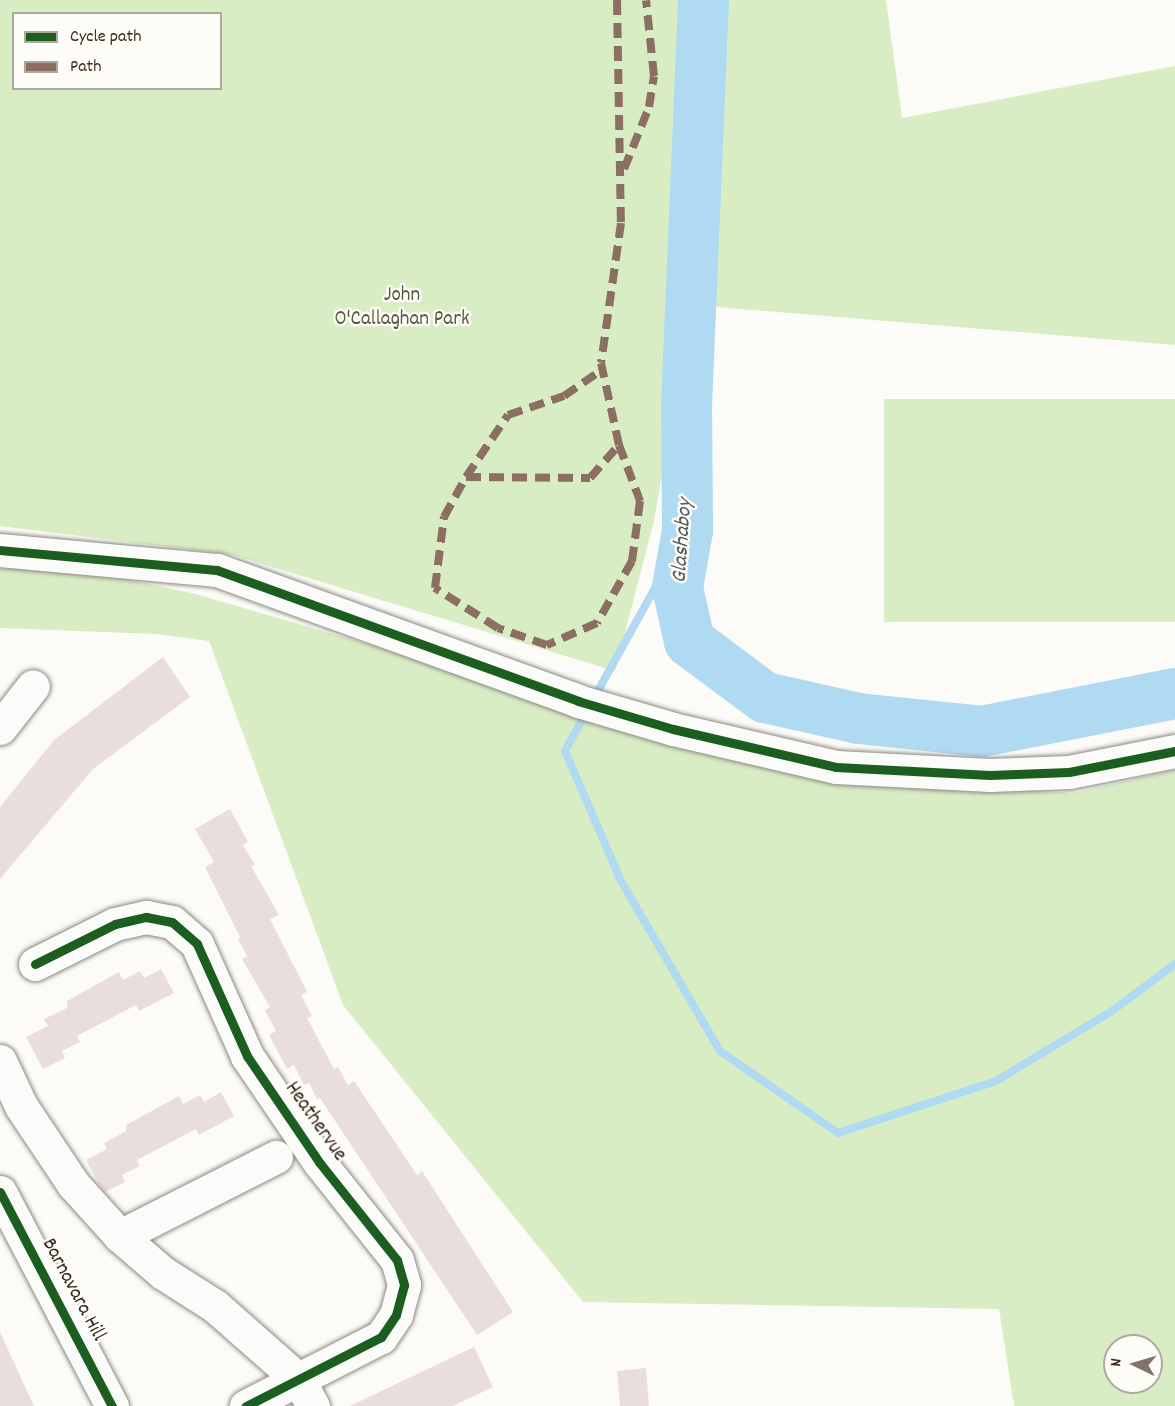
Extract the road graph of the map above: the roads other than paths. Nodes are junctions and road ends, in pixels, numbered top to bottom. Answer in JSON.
{"nodes":[{"id":1,"x":0,"y":550,"type":"edge"},
{"id":2,"x":33,"y":686,"type":"dead end"},
{"id":3,"x":0,"y":728,"type":"edge"},
{"id":4,"x":1175,"y":751,"type":"edge"},
{"id":5,"x":35,"y":964,"type":"dead end"},
{"id":6,"x":0,"y":1061,"type":"edge"},
{"id":7,"x":276,"y":1156,"type":"dead end"},
{"id":8,"x":0,"y":1192,"type":"edge"},
{"id":9,"x":120,"y":1236,"type":"junction"},
{"id":10,"x":306,"y":1393,"type":"edge"},
{"id":11,"x":112,"y":1406,"type":"edge"},
{"id":12,"x":246,"y":1406,"type":"edge"}],
"edges":[{"from":1,"to":4,"type":"street"},
{"from":2,"to":3,"type":"street"},
{"from":5,"to":10,"type":"street","name":"Heathervue"},
{"from":6,"to":9,"type":"street"},
{"from":7,"to":9,"type":"street"},
{"from":8,"to":11,"type":"street","name":"Barnavara Hill"},
{"from":9,"to":10,"type":"street"},
{"from":10,"to":12,"type":"street","name":"Heathervue"}]}
